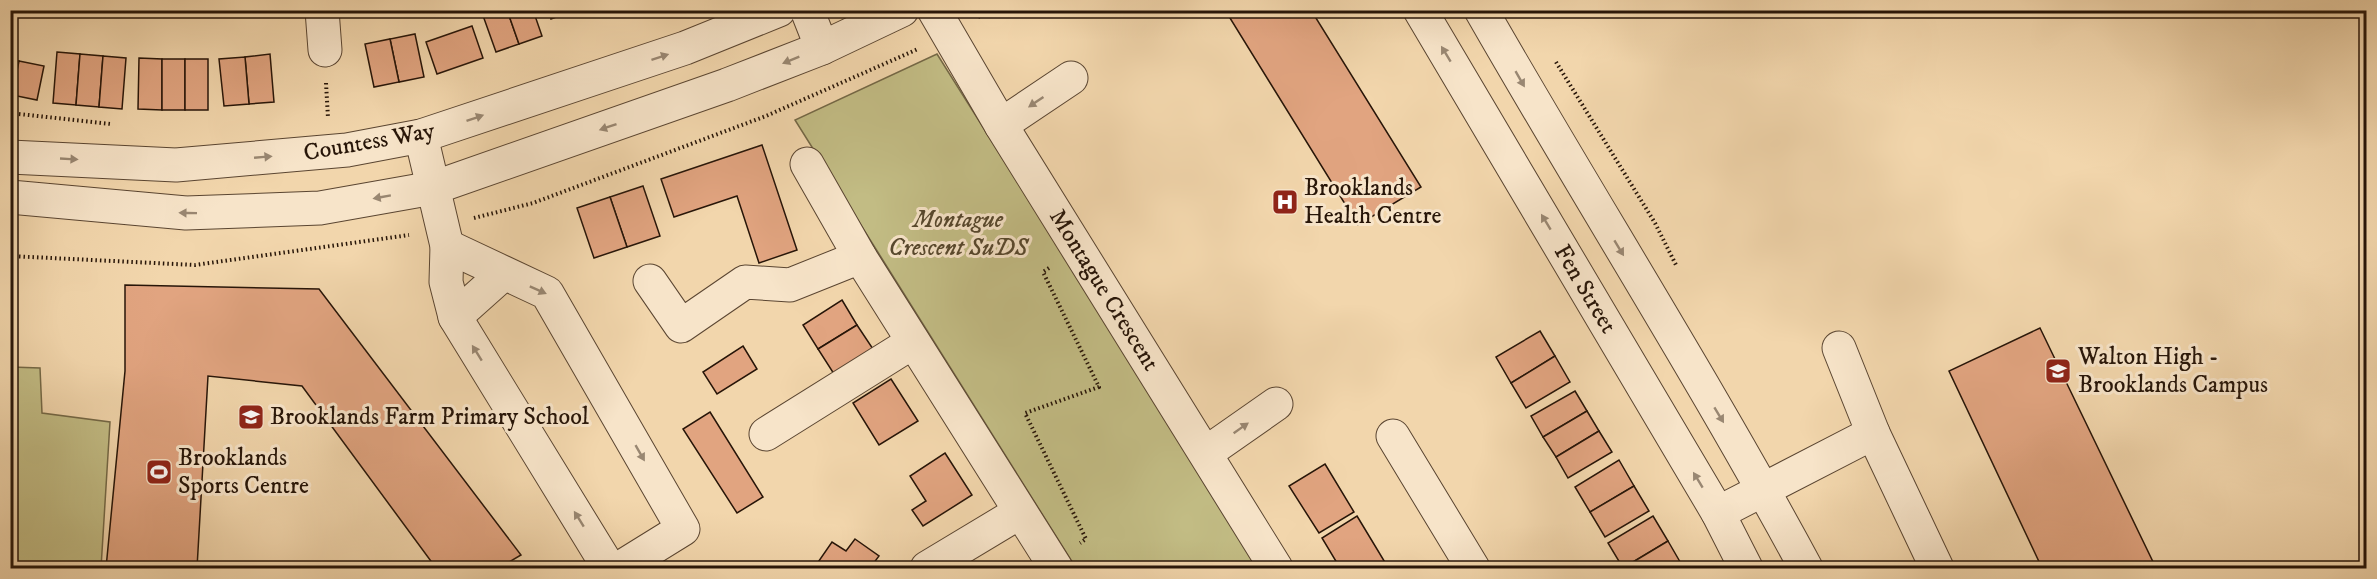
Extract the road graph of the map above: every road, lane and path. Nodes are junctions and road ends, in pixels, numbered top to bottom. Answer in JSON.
{"nodes":[{"id":1,"x":322,"y":10,"type":"edge"},
{"id":2,"x":780,"y":10,"type":"edge"},
{"id":3,"x":807,"y":10,"type":"edge"},
{"id":4,"x":902,"y":10,"type":"edge"},
{"id":5,"x":934,"y":10,"type":"edge"},
{"id":6,"x":1420,"y":10,"type":"edge"},
{"id":7,"x":1481,"y":10,"type":"edge"},
{"id":8,"x":822,"y":48,"type":"junction"},
{"id":9,"x":325,"y":50,"type":"joint"},
{"id":10,"x":1071,"y":78,"type":"dead end"},
{"id":11,"x":10,"y":113,"type":"edge"},
{"id":12,"x":328,"y":120,"type":"dead end"},
{"id":13,"x":112,"y":124,"type":"dead end"},
{"id":14,"x":1001,"y":125,"type":"junction"},
{"id":15,"x":421,"y":136,"type":"junction"},
{"id":16,"x":10,"y":157,"type":"edge"},
{"id":17,"x":807,"y":164,"type":"dead end"},
{"id":18,"x":433,"y":188,"type":"junction"},
{"id":19,"x":10,"y":197,"type":"edge"},
{"id":20,"x":447,"y":246,"type":"junction"},
{"id":21,"x":860,"y":257,"type":"junction"},
{"id":22,"x":502,"y":274,"type":"junction"},
{"id":23,"x":650,"y":281,"type":"dead end"},
{"id":24,"x":455,"y":317,"type":"junction"},
{"id":25,"x":913,"y":342,"type":"junction"},
{"id":26,"x":1839,"y":348,"type":"dead end"},
{"id":27,"x":1099,"y":387,"type":"dead end"},
{"id":28,"x":1276,"y":404,"type":"dead end"},
{"id":29,"x":1873,"y":433,"type":"junction"},
{"id":30,"x":766,"y":434,"type":"dead end"},
{"id":31,"x":1393,"y":436,"type":"dead end"},
{"id":32,"x":1206,"y":453,"type":"junction"},
{"id":33,"x":1763,"y":489,"type":"junction"},
{"id":34,"x":1020,"y":512,"type":"junction"},
{"id":35,"x":1718,"y":513,"type":"junction"},
{"id":36,"x":1054,"y":566,"type":"edge"},
{"id":37,"x":609,"y":568,"type":"edge"},
{"id":38,"x":620,"y":568,"type":"edge"},
{"id":39,"x":927,"y":568,"type":"edge"},
{"id":40,"x":1276,"y":568,"type":"edge"},
{"id":41,"x":1473,"y":568,"type":"edge"},
{"id":42,"x":1746,"y":568,"type":"edge"},
{"id":43,"x":1806,"y":568,"type":"edge"},
{"id":44,"x":1937,"y":568,"type":"edge"}],
"edges":[{"from":1,"to":9,"type":"street"},
{"from":15,"to":2,"type":"street","name":"Countess Way","one_way":true},
{"from":3,"to":8,"type":"street"},
{"from":4,"to":8,"type":"street"},
{"from":5,"to":14,"type":"street","name":"Montague Crescent"},
{"from":35,"to":6,"type":"street","name":"Fen Street","one_way":true},
{"from":7,"to":33,"type":"street","name":"Fen Street","one_way":true},
{"from":8,"to":18,"type":"street","one_way":true},
{"from":9,"to":12,"type":"path"},
{"from":10,"to":14,"type":"street","one_way":true},
{"from":11,"to":13,"type":"path"},
{"from":14,"to":32,"type":"street","name":"Montague Crescent"},
{"from":16,"to":15,"type":"street","name":"Countess Way","one_way":true},
{"from":15,"to":18,"type":"street"},
{"from":17,"to":21,"type":"street"},
{"from":18,"to":19,"type":"street","one_way":true},
{"from":18,"to":20,"type":"street"},
{"from":20,"to":22,"type":"street"},
{"from":20,"to":24,"type":"street"},
{"from":21,"to":23,"type":"street"},
{"from":21,"to":25,"type":"street"},
{"from":22,"to":24,"type":"street"},
{"from":22,"to":38,"type":"street","one_way":true},
{"from":37,"to":24,"type":"street","one_way":true},
{"from":25,"to":30,"type":"street"},
{"from":25,"to":34,"type":"street"},
{"from":26,"to":29,"type":"street"},
{"from":27,"to":36,"type":"path"},
{"from":32,"to":28,"type":"street","one_way":true},
{"from":29,"to":33,"type":"street"},
{"from":29,"to":44,"type":"street"},
{"from":31,"to":41,"type":"street"},
{"from":32,"to":40,"type":"street","name":"Montague Crescent"},
{"from":33,"to":35,"type":"street"},
{"from":33,"to":43,"type":"street","name":"Fen Street"},
{"from":34,"to":36,"type":"street"},
{"from":34,"to":39,"type":"street"},
{"from":35,"to":42,"type":"street","name":"Fen Street"}]}
